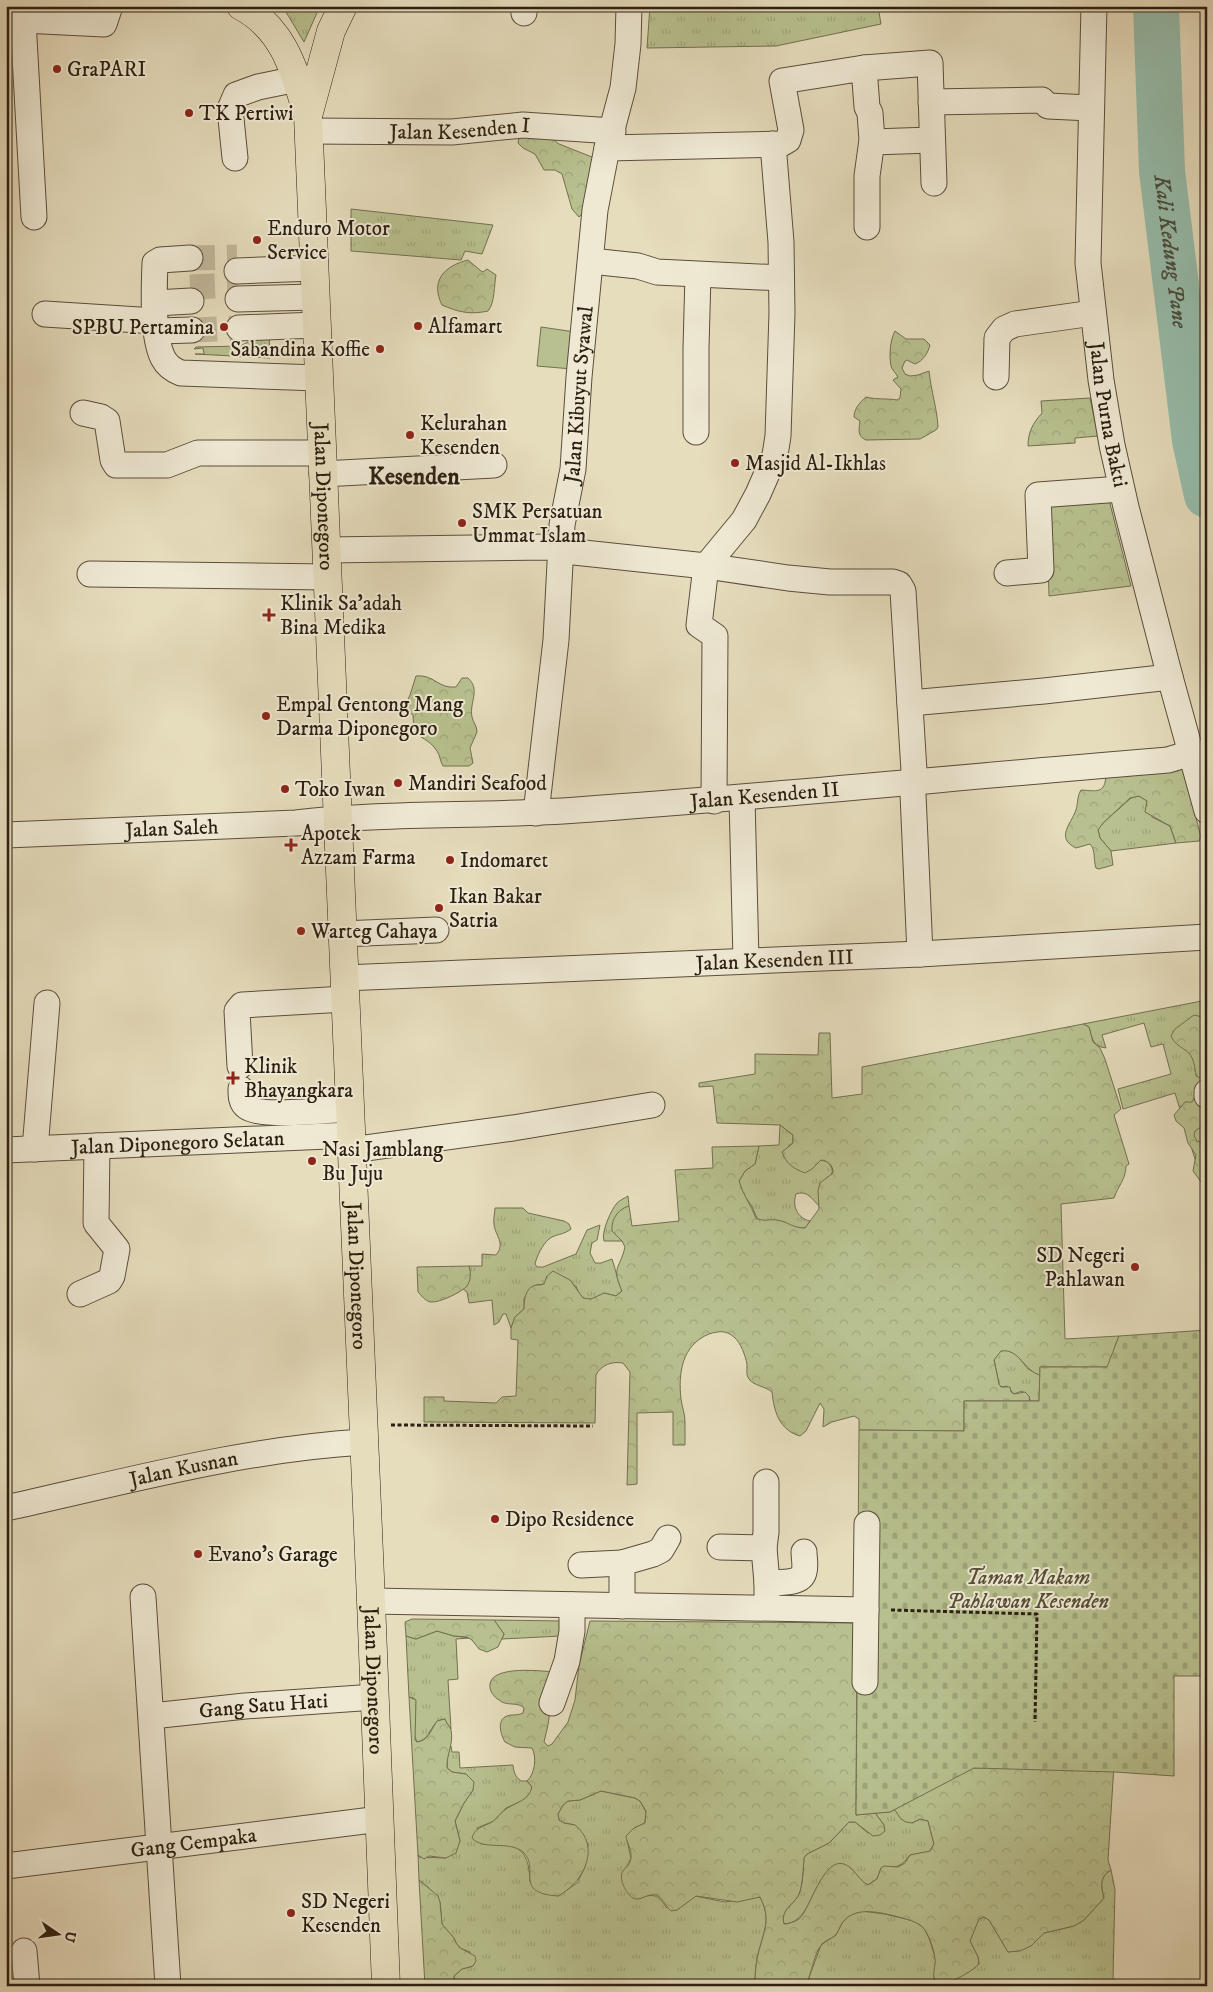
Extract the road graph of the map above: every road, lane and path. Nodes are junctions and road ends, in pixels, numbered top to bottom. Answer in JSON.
{"nodes":[{"id":1,"x":110,"y":6,"type":"edge"},
{"id":2,"x":241,"y":6,"type":"edge"},
{"id":3,"x":343,"y":6,"type":"edge"},
{"id":4,"x":629,"y":6,"type":"edge"},
{"id":5,"x":1094,"y":6,"type":"edge"},
{"id":6,"x":24,"y":13,"type":"edge"},
{"id":7,"x":864,"y":68,"type":"junction"},
{"id":8,"x":296,"y":79,"type":"junction"},
{"id":9,"x":931,"y":102,"type":"junction"},
{"id":10,"x":1091,"y":108,"type":"junction"},
{"id":11,"x":308,"y":124,"type":"junction"},
{"id":12,"x":610,"y":139,"type":"junction"},
{"id":13,"x":932,"y":140,"type":"junction"},
{"id":14,"x":872,"y":142,"type":"junction"},
{"id":15,"x":774,"y":144,"type":"junction"},
{"id":16,"x":235,"y":158,"type":"dead end"},
{"id":17,"x":934,"y":183,"type":"dead end"},
{"id":18,"x":34,"y":217,"type":"dead end"},
{"id":19,"x":867,"y":227,"type":"dead end"},
{"id":20,"x":590,"y":261,"type":"junction"},
{"id":21,"x":698,"y":275,"type":"junction"},
{"id":22,"x":781,"y":278,"type":"junction"},
{"id":23,"x":315,"y":290,"type":"junction"},
{"id":24,"x":155,"y":306,"type":"junction"},
{"id":25,"x":1093,"y":313,"type":"junction"},
{"id":26,"x":45,"y":314,"type":"dead end"},
{"id":27,"x":996,"y":377,"type":"dead end"},
{"id":28,"x":318,"y":378,"type":"junction"},
{"id":29,"x":83,"y":413,"type":"dead end"},
{"id":30,"x":696,"y":432,"type":"dead end"},
{"id":31,"x":322,"y":463,"type":"junction"},
{"id":32,"x":494,"y":465,"type":"dead end"},
{"id":33,"x":1122,"y":489,"type":"junction"},
{"id":34,"x":560,"y":550,"type":"junction"},
{"id":35,"x":481,"y":560,"type":"dead end"},
{"id":36,"x":326,"y":564,"type":"junction"},
{"id":37,"x":706,"y":566,"type":"junction"},
{"id":38,"x":1007,"y":573,"type":"dead end"},
{"id":39,"x":90,"y":574,"type":"dead end"},
{"id":40,"x":1170,"y":676,"type":"junction"},
{"id":41,"x":910,"y":703,"type":"junction"},
{"id":42,"x":1191,"y":754,"type":"junction"},
{"id":43,"x":914,"y":781,"type":"junction"},
{"id":44,"x":742,"y":798,"type":"junction"},
{"id":45,"x":714,"y":801,"type":"junction"},
{"id":46,"x":1207,"y":811,"type":"edge"},
{"id":47,"x":536,"y":813,"type":"junction"},
{"id":48,"x":337,"y":818,"type":"junction"},
{"id":49,"x":6,"y":835,"type":"edge"},
{"id":50,"x":436,"y":930,"type":"dead end"},
{"id":51,"x":342,"y":934,"type":"junction"},
{"id":52,"x":1207,"y":937,"type":"edge"},
{"id":53,"x":920,"y":954,"type":"junction"},
{"id":54,"x":746,"y":960,"type":"junction"},
{"id":55,"x":344,"y":988,"type":"junction"},
{"id":56,"x":47,"y":1003,"type":"dead end"},
{"id":57,"x":652,"y":1105,"type":"dead end"},
{"id":58,"x":350,"y":1131,"type":"junction"},
{"id":59,"x":97,"y":1146,"type":"junction"},
{"id":60,"x":35,"y":1148,"type":"junction"},
{"id":61,"x":6,"y":1150,"type":"edge"},
{"id":62,"x":80,"y":1294,"type":"dead end"},
{"id":63,"x":593,"y":1426,"type":"dead end"},
{"id":64,"x":364,"y":1433,"type":"junction"},
{"id":65,"x":766,"y":1482,"type":"dead end"},
{"id":66,"x":6,"y":1508,"type":"edge"},
{"id":67,"x":867,"y":1524,"type":"dead end"},
{"id":68,"x":668,"y":1538,"type":"dead end"},
{"id":69,"x":720,"y":1547,"type":"dead end"},
{"id":70,"x":764,"y":1548,"type":"junction"},
{"id":71,"x":804,"y":1552,"type":"dead end"},
{"id":72,"x":622,"y":1563,"type":"junction"},
{"id":73,"x":581,"y":1565,"type":"dead end"},
{"id":74,"x":767,"y":1582,"type":"junction"},
{"id":75,"x":143,"y":1597,"type":"dead end"},
{"id":76,"x":371,"y":1601,"type":"junction"},
{"id":77,"x":572,"y":1605,"type":"junction"},
{"id":78,"x":622,"y":1606,"type":"junction"},
{"id":79,"x":766,"y":1608,"type":"junction"},
{"id":80,"x":861,"y":1610,"type":"junction"},
{"id":81,"x":865,"y":1682,"type":"dead end"},
{"id":82,"x":375,"y":1697,"type":"junction"},
{"id":83,"x":552,"y":1702,"type":"dead end"},
{"id":84,"x":152,"y":1716,"type":"junction"},
{"id":85,"x":1035,"y":1722,"type":"dead end"},
{"id":86,"x":380,"y":1819,"type":"junction"},
{"id":87,"x":160,"y":1846,"type":"junction"},
{"id":88,"x":6,"y":1866,"type":"edge"},
{"id":89,"x":24,"y":1951,"type":"dead end"},
{"id":90,"x":27,"y":1986,"type":"edge"},
{"id":91,"x":168,"y":1986,"type":"edge"},
{"id":92,"x":386,"y":1986,"type":"edge"}],
"edges":[{"from":1,"to":6,"type":"street"},
{"from":2,"to":8,"type":"highway"},
{"from":3,"to":11,"type":"highway"},
{"from":4,"to":12,"type":"street","name":"Jalan Kibuyut Syawal"},
{"from":5,"to":10,"type":"street","name":"Jalan Purna Bakti"},
{"from":6,"to":18,"type":"street"},
{"from":7,"to":9,"type":"street"},
{"from":7,"to":14,"type":"street"},
{"from":7,"to":15,"type":"street"},
{"from":8,"to":11,"type":"highway"},
{"from":8,"to":16,"type":"street"},
{"from":9,"to":10,"type":"street"},
{"from":9,"to":13,"type":"street"},
{"from":10,"to":25,"type":"street","name":"Jalan Purna Bakti"},
{"from":11,"to":12,"type":"street","name":"Jalan Kesenden I"},
{"from":11,"to":23,"type":"highway","name":"Jalan Diponegoro"},
{"from":12,"to":15,"type":"street","name":"Jalan Kesenden I"},
{"from":12,"to":20,"type":"street","name":"Jalan Kibuyut Syawal"},
{"from":13,"to":14,"type":"street"},
{"from":13,"to":17,"type":"street"},
{"from":14,"to":19,"type":"street"},
{"from":15,"to":22,"type":"street"},
{"from":20,"to":21,"type":"street"},
{"from":20,"to":34,"type":"street","name":"Jalan Kibuyut Syawal"},
{"from":21,"to":22,"type":"street"},
{"from":21,"to":30,"type":"street"},
{"from":22,"to":37,"type":"street"},
{"from":23,"to":23,"type":"street"},
{"from":23,"to":28,"type":"highway","name":"Jalan Diponegoro"},
{"from":24,"to":24,"type":"street"},
{"from":24,"to":26,"type":"street"},
{"from":24,"to":28,"type":"street"},
{"from":25,"to":27,"type":"street"},
{"from":25,"to":33,"type":"street","name":"Jalan Purna Bakti"},
{"from":28,"to":31,"type":"highway","name":"Jalan Diponegoro"},
{"from":29,"to":31,"type":"street"},
{"from":31,"to":32,"type":"street"},
{"from":31,"to":36,"type":"highway","name":"Jalan Diponegoro"},
{"from":33,"to":38,"type":"street"},
{"from":33,"to":40,"type":"street","name":"Jalan Purna Bakti"},
{"from":34,"to":36,"type":"street"},
{"from":34,"to":37,"type":"street"},
{"from":34,"to":47,"type":"street","name":"Jalan Kibuyut Syawal"},
{"from":35,"to":36,"type":"street"},
{"from":36,"to":39,"type":"street"},
{"from":36,"to":48,"type":"highway","name":"Jalan Diponegoro"},
{"from":37,"to":41,"type":"street"},
{"from":37,"to":45,"type":"street"},
{"from":40,"to":41,"type":"street"},
{"from":40,"to":42,"type":"street","name":"Jalan Purna Bakti"},
{"from":41,"to":43,"type":"street"},
{"from":42,"to":43,"type":"street","name":"Jalan Kesenden II"},
{"from":42,"to":46,"type":"street","name":"Jalan Purna Bakti"},
{"from":43,"to":44,"type":"street","name":"Jalan Kesenden II"},
{"from":43,"to":53,"type":"street"},
{"from":44,"to":45,"type":"street","name":"Jalan Kesenden II"},
{"from":44,"to":54,"type":"street"},
{"from":45,"to":47,"type":"street","name":"Jalan Kesenden II"},
{"from":47,"to":48,"type":"street","name":"Jalan Kesenden II"},
{"from":48,"to":49,"type":"street","name":"Jalan Saleh"},
{"from":48,"to":51,"type":"highway","name":"Jalan Diponegoro"},
{"from":50,"to":51,"type":"street"},
{"from":51,"to":55,"type":"highway","name":"Jalan Diponegoro"},
{"from":52,"to":53,"type":"street","name":"Jalan Kesenden III"},
{"from":53,"to":54,"type":"street","name":"Jalan Kesenden III"},
{"from":54,"to":55,"type":"street","name":"Jalan Kesenden III"},
{"from":55,"to":58,"type":"highway","name":"Jalan Diponegoro"},
{"from":55,"to":58,"type":"street","name":"Jalan Kesenden III"},
{"from":56,"to":60,"type":"street"},
{"from":57,"to":58,"type":"street"},
{"from":58,"to":59,"type":"street","name":"Jalan Diponegoro Selatan"},
{"from":58,"to":64,"type":"highway","name":"Jalan Diponegoro"},
{"from":59,"to":60,"type":"street","name":"Jalan Diponegoro Selatan"},
{"from":59,"to":62,"type":"street"},
{"from":60,"to":61,"type":"street","name":"Jalan Diponegoro Selatan"},
{"from":63,"to":64,"type":"path"},
{"from":64,"to":66,"type":"street","name":"Jalan Kusnan"},
{"from":64,"to":76,"type":"highway","name":"Jalan Diponegoro"},
{"from":65,"to":70,"type":"street"},
{"from":67,"to":80,"type":"street"},
{"from":68,"to":72,"type":"street"},
{"from":69,"to":70,"type":"street"},
{"from":70,"to":74,"type":"street"},
{"from":71,"to":74,"type":"street"},
{"from":72,"to":73,"type":"street"},
{"from":72,"to":78,"type":"street"},
{"from":74,"to":79,"type":"street"},
{"from":75,"to":84,"type":"street"},
{"from":76,"to":77,"type":"street"},
{"from":76,"to":82,"type":"highway","name":"Jalan Diponegoro"},
{"from":77,"to":78,"type":"street"},
{"from":77,"to":83,"type":"street"},
{"from":78,"to":79,"type":"street"},
{"from":79,"to":80,"type":"street"},
{"from":80,"to":81,"type":"street"},
{"from":80,"to":85,"type":"path"},
{"from":82,"to":84,"type":"street","name":"Gang Satu Hati"},
{"from":82,"to":86,"type":"highway","name":"Jalan Diponegoro"},
{"from":84,"to":87,"type":"street"},
{"from":86,"to":87,"type":"street","name":"Gang Cempaka"},
{"from":86,"to":92,"type":"highway","name":"Jalan Diponegoro"},
{"from":87,"to":88,"type":"street","name":"Gang Cempaka"},
{"from":87,"to":91,"type":"street"},
{"from":89,"to":90,"type":"street"}]}
